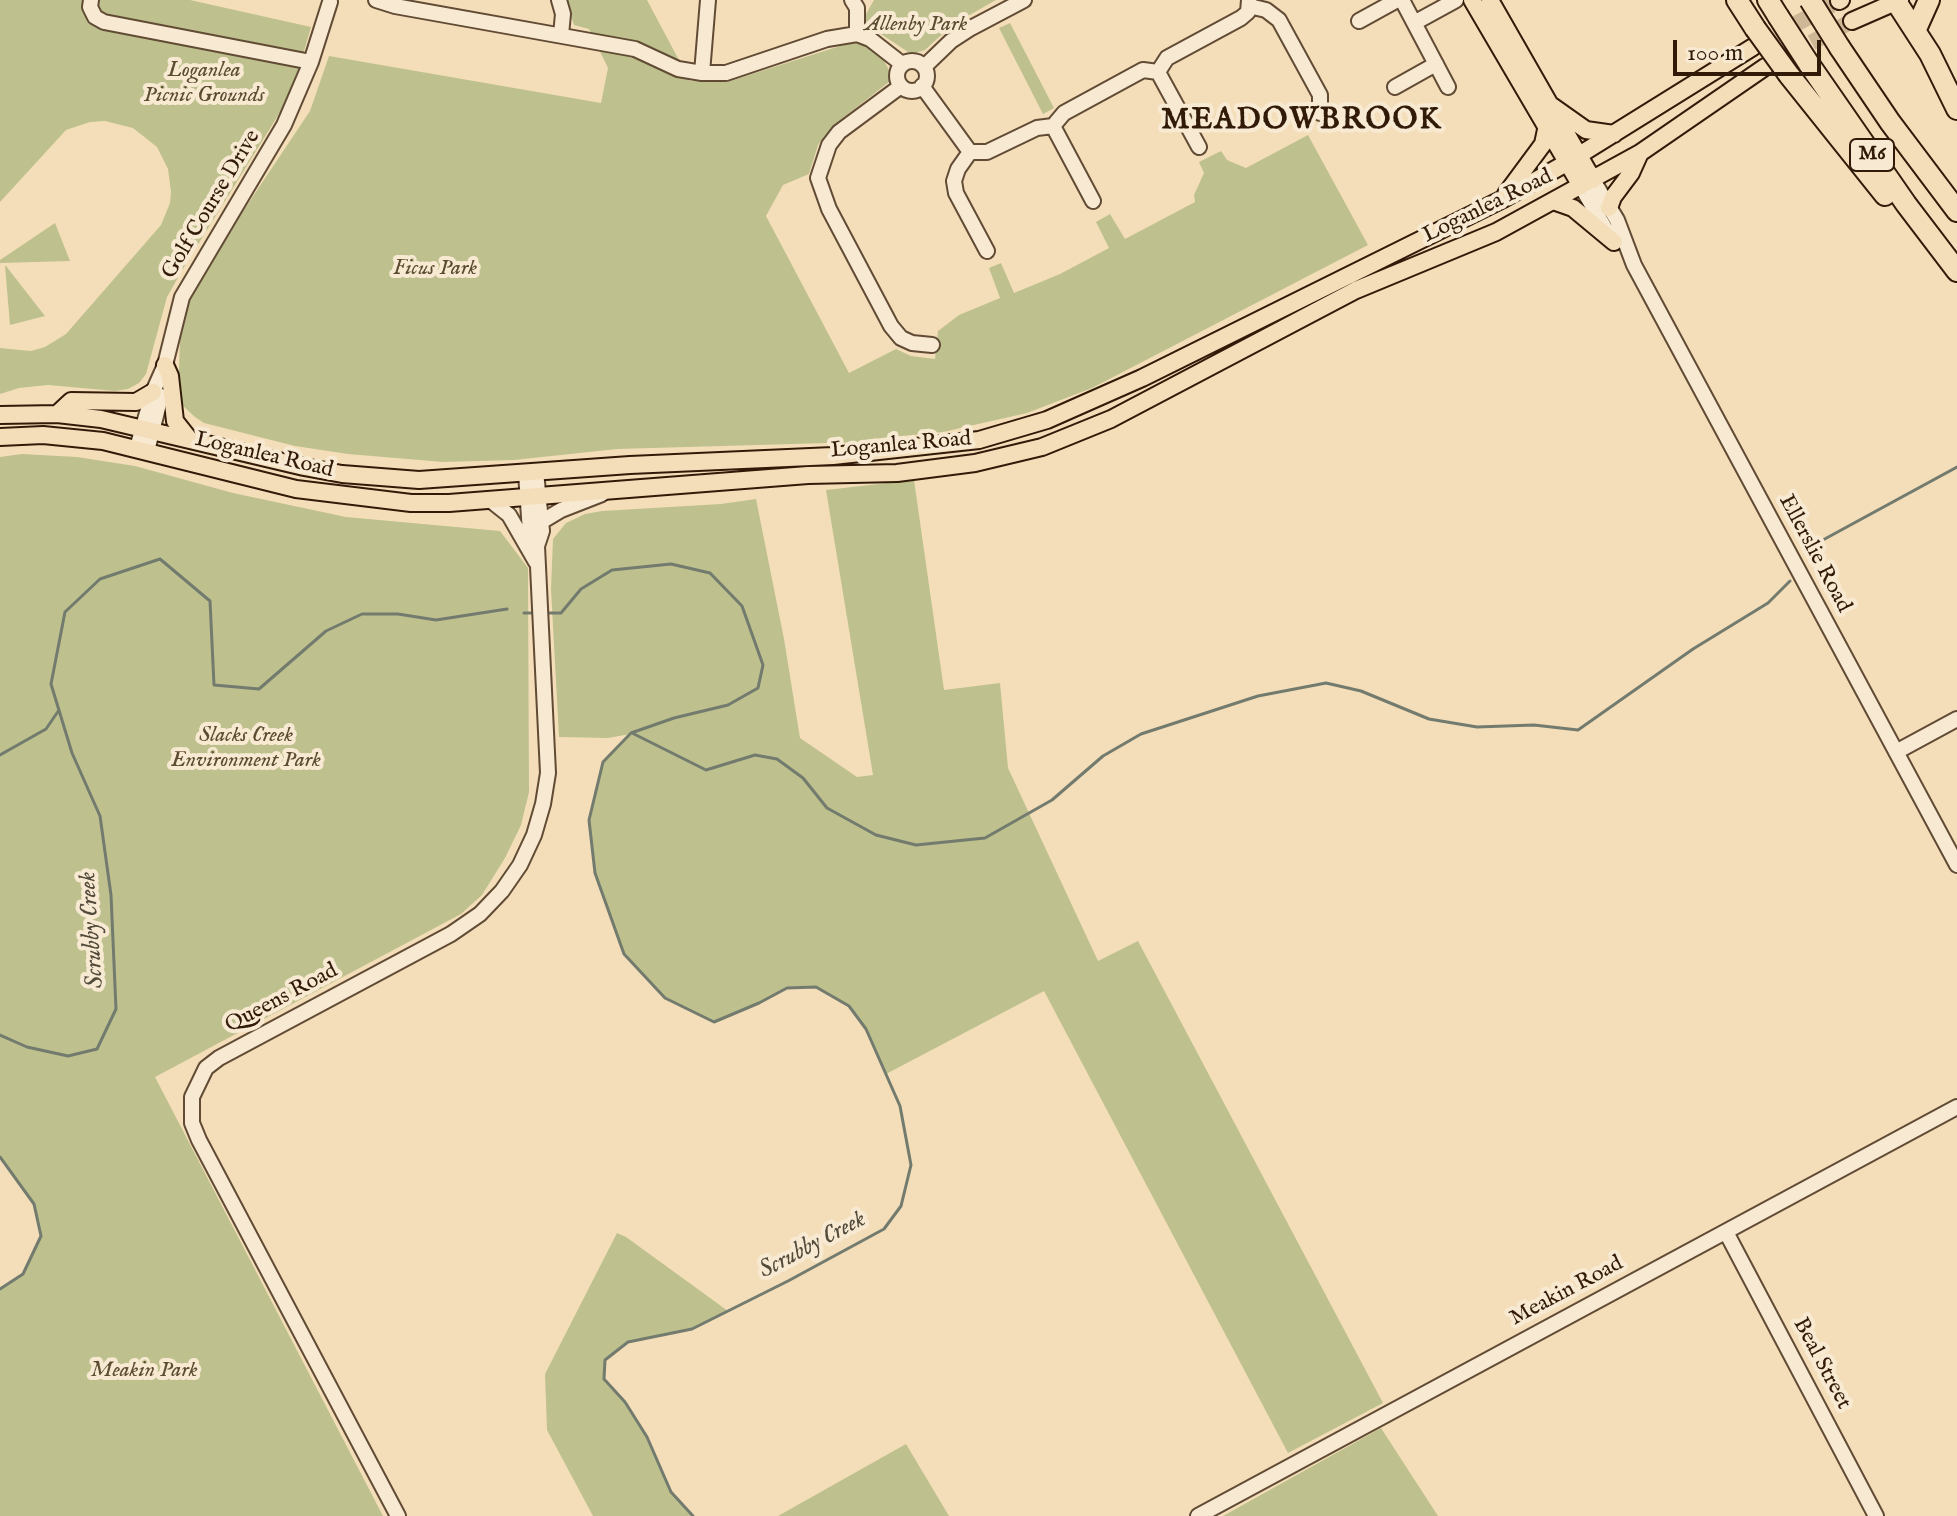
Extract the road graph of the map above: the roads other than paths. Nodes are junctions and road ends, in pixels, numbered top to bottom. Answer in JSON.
{"nodes":[{"id":1,"x":91,"y":0,"type":"edge"},
{"id":2,"x":376,"y":0,"type":"edge"},
{"id":3,"x":559,"y":0,"type":"edge"},
{"id":4,"x":708,"y":0,"type":"edge"},
{"id":5,"x":852,"y":0,"type":"edge"},
{"id":6,"x":1024,"y":0,"type":"edge"},
{"id":7,"x":1400,"y":0,"type":"edge"},
{"id":8,"x":1456,"y":0,"type":"edge"},
{"id":9,"x":1472,"y":0,"type":"edge"},
{"id":10,"x":1490,"y":0,"type":"edge"},
{"id":11,"x":1737,"y":0,"type":"edge"},
{"id":12,"x":1810,"y":0,"type":"edge"},
{"id":13,"x":1929,"y":0,"type":"edge"},
{"id":14,"x":334,"y":1,"type":"edge"},
{"id":15,"x":1897,"y":1,"type":"edge"},
{"id":16,"x":1249,"y":3,"type":"edge"},
{"id":17,"x":1773,"y":8,"type":"edge"},
{"id":18,"x":1359,"y":21,"type":"dead end"},
{"id":19,"x":1852,"y":21,"type":"tunnel mouth"},
{"id":20,"x":1414,"y":23,"type":"junction"},
{"id":21,"x":1916,"y":29,"type":"junction"},
{"id":22,"x":857,"y":34,"type":"junction"},
{"id":23,"x":561,"y":35,"type":"junction"},
{"id":24,"x":1754,"y":38,"type":"junction"},
{"id":25,"x":311,"y":62,"type":"junction"},
{"id":26,"x":902,"y":64,"type":"junction"},
{"id":27,"x":1436,"y":64,"type":"junction"},
{"id":28,"x":924,"y":67,"type":"junction"},
{"id":29,"x":1765,"y":67,"type":"tunnel mouth"},
{"id":30,"x":1158,"y":72,"type":"junction"},
{"id":31,"x":702,"y":73,"type":"junction"},
{"id":32,"x":901,"y":86,"type":"junction"},
{"id":33,"x":922,"y":86,"type":"junction"},
{"id":34,"x":1395,"y":87,"type":"dead end"},
{"id":35,"x":1448,"y":87,"type":"dead end"},
{"id":36,"x":1551,"y":105,"type":"junction"},
{"id":37,"x":1957,"y":109,"type":"edge"},
{"id":38,"x":1320,"y":113,"type":"dead end"},
{"id":39,"x":1547,"y":125,"type":"junction"},
{"id":40,"x":1053,"y":126,"type":"junction"},
{"id":41,"x":1614,"y":134,"type":"junction"},
{"id":42,"x":1199,"y":147,"type":"dead end"},
{"id":43,"x":970,"y":152,"type":"junction"},
{"id":44,"x":1640,"y":153,"type":"junction"},
{"id":45,"x":1573,"y":159,"type":"junction"},
{"id":46,"x":1587,"y":183,"type":"junction"},
{"id":47,"x":1503,"y":199,"type":"junction"},
{"id":48,"x":1093,"y":201,"type":"dead end"},
{"id":49,"x":1553,"y":201,"type":"junction"},
{"id":50,"x":1609,"y":208,"type":"junction"},
{"id":51,"x":1957,"y":211,"type":"edge"},
{"id":52,"x":1614,"y":242,"type":"junction"},
{"id":53,"x":1937,"y":244,"type":"junction"},
{"id":54,"x":987,"y":251,"type":"dead end"},
{"id":55,"x":1634,"y":265,"type":"junction"},
{"id":56,"x":1957,"y":271,"type":"edge"},
{"id":57,"x":932,"y":345,"type":"dead end"},
{"id":58,"x":164,"y":370,"type":"junction"},
{"id":59,"x":153,"y":392,"type":"junction"},
{"id":60,"x":57,"y":414,"type":"junction"},
{"id":61,"x":0,"y":415,"type":"edge"},
{"id":62,"x":147,"y":429,"type":"junction"},
{"id":63,"x":0,"y":437,"type":"edge"},
{"id":64,"x":190,"y":440,"type":"junction"},
{"id":65,"x":142,"y":450,"type":"junction"},
{"id":66,"x":531,"y":473,"type":"junction"},
{"id":67,"x":617,"y":489,"type":"junction"},
{"id":68,"x":532,"y":495,"type":"junction"},
{"id":69,"x":490,"y":500,"type":"junction"},
{"id":70,"x":541,"y":522,"type":"junction"},
{"id":71,"x":537,"y":546,"type":"junction"},
{"id":72,"x":538,"y":565,"type":"junction"},
{"id":73,"x":1957,"y":719,"type":"edge"},
{"id":74,"x":1896,"y":752,"type":"junction"},
{"id":75,"x":1957,"y":865,"type":"edge"},
{"id":76,"x":1957,"y":1107,"type":"edge"},
{"id":77,"x":1726,"y":1232,"type":"junction"},
{"id":78,"x":398,"y":1516,"type":"edge"},
{"id":79,"x":1198,"y":1516,"type":"edge"},
{"id":80,"x":1876,"y":1516,"type":"edge"}],
"edges":[{"from":1,"to":25,"type":"street"},
{"from":2,"to":23,"type":"street"},
{"from":3,"to":23,"type":"street"},
{"from":4,"to":31,"type":"street"},
{"from":5,"to":22,"type":"street"},
{"from":6,"to":28,"type":"street"},
{"from":7,"to":18,"type":"street"},
{"from":7,"to":20,"type":"street"},
{"from":8,"to":20,"type":"street"},
{"from":9,"to":39,"type":"main road"},
{"from":10,"to":36,"type":"main road"},
{"from":11,"to":24,"type":"highway"},
{"from":12,"to":51,"type":"highway","number":"M6","bridge":true},
{"from":13,"to":21,"type":"highway"},
{"from":14,"to":25,"type":"street","name":"Golf Course Drive"},
{"from":15,"to":19,"type":"main road"},
{"from":15,"to":21,"type":"highway"},
{"from":16,"to":30,"type":"street"},
{"from":16,"to":38,"type":"street"},
{"from":17,"to":53,"type":"highway","number":"M6","bridge":true},
{"from":20,"to":27,"type":"street"},
{"from":21,"to":37,"type":"highway"},
{"from":22,"to":26,"type":"street"},
{"from":22,"to":31,"type":"street"},
{"from":23,"to":31,"type":"street"},
{"from":24,"to":41,"type":"main road","name":"Loganlea Road"},
{"from":24,"to":53,"type":"highway","bridge":true},
{"from":25,"to":58,"type":"street","name":"Golf Course Drive"},
{"from":26,"to":28,"type":"street"},
{"from":26,"to":32,"type":"street"},
{"from":27,"to":34,"type":"street"},
{"from":27,"to":35,"type":"street"},
{"from":28,"to":33,"type":"street"},
{"from":29,"to":44,"type":"main road","name":"Loganlea Road"},
{"from":30,"to":40,"type":"street"},
{"from":30,"to":42,"type":"street"},
{"from":32,"to":33,"type":"street"},
{"from":32,"to":57,"type":"street"},
{"from":33,"to":43,"type":"street"},
{"from":36,"to":41,"type":"main road"},
{"from":36,"to":45,"type":"main road"},
{"from":39,"to":45,"type":"main road"},
{"from":39,"to":47,"type":"main road"},
{"from":40,"to":43,"type":"street"},
{"from":40,"to":48,"type":"street"},
{"from":41,"to":45,"type":"main road","name":"Loganlea Road"},
{"from":43,"to":54,"type":"street"},
{"from":44,"to":46,"type":"main road","name":"Loganlea Road"},
{"from":44,"to":50,"type":"main road"},
{"from":45,"to":46,"type":"main road"},
{"from":45,"to":47,"type":"main road","name":"Loganlea Road"},
{"from":46,"to":49,"type":"main road","name":"Loganlea Road"},
{"from":46,"to":50,"type":"street","name":"Ellerslie Road"},
{"from":46,"to":52,"type":"street","name":"Ellerslie Road"},
{"from":47,"to":66,"type":"main road","name":"Loganlea Road"},
{"from":49,"to":52,"type":"main road"},
{"from":49,"to":67,"type":"main road","name":"Loganlea Road"},
{"from":50,"to":55,"type":"street","name":"Ellerslie Road"},
{"from":52,"to":55,"type":"street","name":"Ellerslie Road"},
{"from":53,"to":56,"type":"highway","number":"M6"},
{"from":55,"to":74,"type":"street","name":"Ellerslie Road"},
{"from":58,"to":59,"type":"street","name":"Golf Course Drive"},
{"from":58,"to":62,"type":"street","name":"Golf Course Drive"},
{"from":58,"to":64,"type":"main road"},
{"from":59,"to":60,"type":"main road"},
{"from":59,"to":62,"type":"street","name":"Golf Course Drive"},
{"from":60,"to":61,"type":"main road","name":"Loganlea Road"},
{"from":60,"to":62,"type":"main road","name":"Loganlea Road"},
{"from":62,"to":64,"type":"main road","name":"Loganlea Road"},
{"from":62,"to":65,"type":"street","name":"Golf Course Drive"},
{"from":63,"to":65,"type":"main road","name":"Loganlea Road"},
{"from":64,"to":66,"type":"main road","name":"Loganlea Road"},
{"from":65,"to":69,"type":"main road","name":"Loganlea Road"},
{"from":66,"to":68,"type":"street","name":"Queens Road"},
{"from":67,"to":68,"type":"main road","name":"Loganlea Road"},
{"from":67,"to":70,"type":"street"},
{"from":68,"to":69,"type":"main road","name":"Loganlea Road"},
{"from":68,"to":70,"type":"street","name":"Queens Road"},
{"from":68,"to":71,"type":"street","name":"Queens Road"},
{"from":69,"to":72,"type":"street"},
{"from":70,"to":71,"type":"street","name":"Queens Road"},
{"from":71,"to":72,"type":"street","name":"Queens Road"},
{"from":72,"to":78,"type":"street","name":"Queens Road"},
{"from":73,"to":74,"type":"street"},
{"from":74,"to":75,"type":"street","name":"Ellerslie Road"},
{"from":76,"to":77,"type":"street","name":"Meakin Road"},
{"from":77,"to":79,"type":"street","name":"Meakin Road"},
{"from":77,"to":80,"type":"street","name":"Beal Street"}]}
